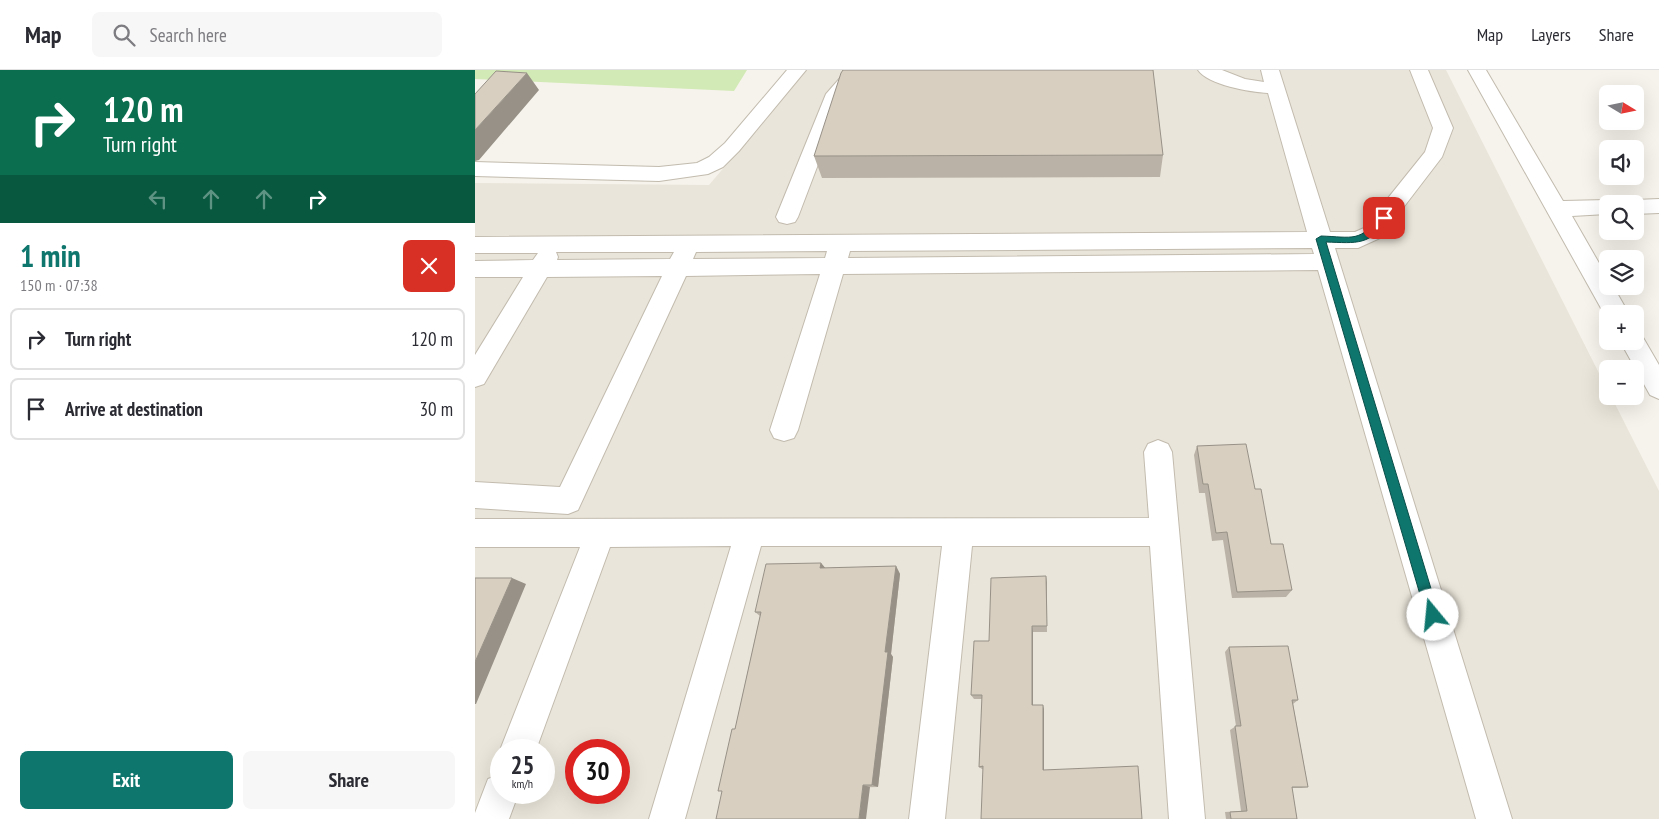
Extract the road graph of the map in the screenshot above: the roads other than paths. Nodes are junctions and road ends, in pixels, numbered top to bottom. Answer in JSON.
{"nodes":[{"id":1,"x":797,"y":70,"type":"edge"},
{"id":2,"x":857,"y":70,"type":"edge"},
{"id":3,"x":1207,"y":70,"type":"edge"},
{"id":4,"x":1419,"y":70,"type":"edge"},
{"id":5,"x":1477,"y":70,"type":"edge"},
{"id":6,"x":1273,"y":79,"type":"edge"},
{"id":7,"x":475,"y":169,"type":"edge"},
{"id":8,"x":1659,"y":206,"type":"edge"},
{"id":9,"x":1644,"y":207,"type":"edge"},
{"id":10,"x":1599,"y":208,"type":"edge"},
{"id":11,"x":1556,"y":209,"type":"junction"},
{"id":12,"x":787,"y":217,"type":"dead end"},
{"id":13,"x":1158,"y":240,"type":"junction"},
{"id":14,"x":995,"y":241,"type":"junction"},
{"id":15,"x":841,"y":242,"type":"junction"},
{"id":16,"x":689,"y":244,"type":"junction"},
{"id":17,"x":475,"y":245,"type":"edge"},
{"id":18,"x":554,"y":245,"type":"junction"},
{"id":19,"x":1324,"y":250,"type":"junction"},
{"id":20,"x":1164,"y":263,"type":"junction"},
{"id":21,"x":993,"y":264,"type":"junction"},
{"id":22,"x":834,"y":266,"type":"junction"},
{"id":23,"x":678,"y":267,"type":"junction"},
{"id":24,"x":540,"y":268,"type":"junction"},
{"id":25,"x":475,"y":269,"type":"edge"},
{"id":26,"x":1612,"y":305,"type":"edge"},
{"id":27,"x":1637,"y":350,"type":"edge"},
{"id":28,"x":475,"y":377,"type":"edge"},
{"id":29,"x":1659,"y":388,"type":"edge"},
{"id":30,"x":784,"y":430,"type":"dead end"},
{"id":31,"x":1158,"y":452,"type":"dead end"},
{"id":32,"x":475,"y":496,"type":"edge"},
{"id":33,"x":601,"y":532,"type":"junction"},
{"id":34,"x":750,"y":532,"type":"junction"},
{"id":35,"x":959,"y":532,"type":"junction"},
{"id":36,"x":1163,"y":532,"type":"junction"},
{"id":37,"x":475,"y":533,"type":"edge"},
{"id":38,"x":522,"y":739,"type":"edge"},
{"id":39,"x":497,"y":804,"type":"edge"},
{"id":40,"x":491,"y":819,"type":"edge"},
{"id":41,"x":667,"y":819,"type":"edge"},
{"id":42,"x":927,"y":819,"type":"edge"},
{"id":43,"x":1187,"y":819,"type":"edge"},
{"id":44,"x":1494,"y":819,"type":"edge"}],
"edges":[{"from":1,"to":7,"type":"street"},
{"from":2,"to":12,"type":"street"},
{"from":3,"to":6,"type":"street"},
{"from":4,"to":19,"type":"street"},
{"from":5,"to":11,"type":"street"},
{"from":6,"to":19,"type":"street"},
{"from":8,"to":9,"type":"street"},
{"from":10,"to":11,"type":"street"},
{"from":11,"to":26,"type":"street"},
{"from":13,"to":14,"type":"street"},
{"from":13,"to":19,"type":"street"},
{"from":13,"to":20,"type":"street"},
{"from":14,"to":15,"type":"street"},
{"from":14,"to":21,"type":"street"},
{"from":15,"to":16,"type":"street"},
{"from":15,"to":22,"type":"street"},
{"from":16,"to":18,"type":"street"},
{"from":16,"to":23,"type":"street"},
{"from":17,"to":18,"type":"street"},
{"from":18,"to":24,"type":"street"},
{"from":19,"to":20,"type":"street"},
{"from":19,"to":44,"type":"street"},
{"from":20,"to":21,"type":"street"},
{"from":21,"to":22,"type":"street"},
{"from":22,"to":23,"type":"street"},
{"from":22,"to":30,"type":"street"},
{"from":23,"to":24,"type":"street"},
{"from":23,"to":32,"type":"street"},
{"from":24,"to":25,"type":"street"},
{"from":24,"to":28,"type":"street"},
{"from":27,"to":29,"type":"street"},
{"from":31,"to":36,"type":"street"},
{"from":33,"to":34,"type":"street"},
{"from":33,"to":37,"type":"street"},
{"from":33,"to":38,"type":"street"},
{"from":34,"to":35,"type":"street"},
{"from":34,"to":41,"type":"street"},
{"from":35,"to":36,"type":"street"},
{"from":35,"to":42,"type":"street"},
{"from":36,"to":43,"type":"street"},
{"from":39,"to":40,"type":"street"}]}
